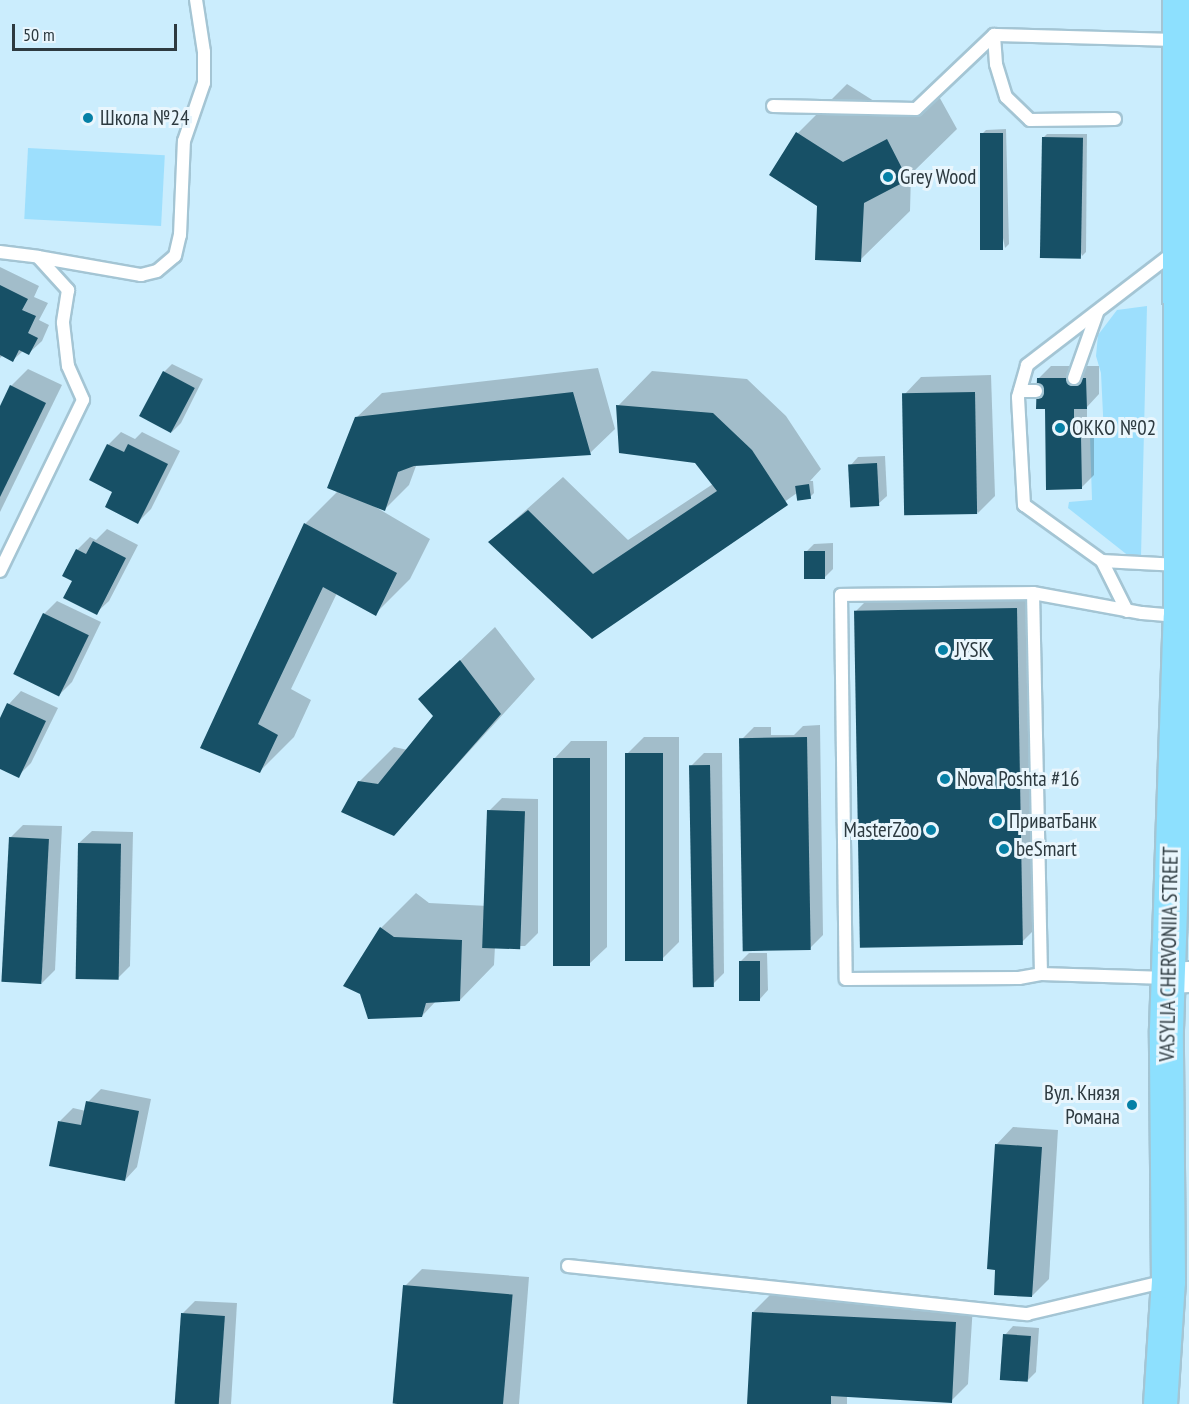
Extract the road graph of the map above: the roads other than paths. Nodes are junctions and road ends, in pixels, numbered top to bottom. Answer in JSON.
{"nodes":[{"id":1,"x":196,"y":0,"type":"edge"},
{"id":2,"x":1179,"y":0,"type":"edge"},
{"id":3,"x":994,"y":35,"type":"junction"},
{"id":4,"x":1179,"y":40,"type":"junction"},
{"id":5,"x":773,"y":106,"type":"dead end"},
{"id":6,"x":1115,"y":119,"type":"dead end"},
{"id":7,"x":1184,"y":248,"type":"edge"},
{"id":8,"x":0,"y":252,"type":"edge"},
{"id":9,"x":38,"y":257,"type":"junction"},
{"id":10,"x":1098,"y":312,"type":"junction"},
{"id":11,"x":1074,"y":378,"type":"dead end"},
{"id":12,"x":1020,"y":391,"type":"junction"},
{"id":13,"x":1036,"y":391,"type":"dead end"},
{"id":14,"x":1102,"y":561,"type":"junction"},
{"id":15,"x":1179,"y":565,"type":"junction"},
{"id":16,"x":0,"y":571,"type":"edge"},
{"id":17,"x":1034,"y":593,"type":"junction"},
{"id":18,"x":1127,"y":611,"type":"junction"},
{"id":19,"x":1180,"y":616,"type":"junction"},
{"id":20,"x":1041,"y":974,"type":"junction"},
{"id":21,"x":1178,"y":977,"type":"edge"},
{"id":22,"x":568,"y":1266,"type":"dead end"},
{"id":23,"x":1168,"y":1281,"type":"junction"},
{"id":24,"x":1160,"y":1404,"type":"edge"}],
"edges":[{"from":1,"to":9,"type":"lane"},
{"from":2,"to":4,"type":"main road","name":"VASYLIA CHERVONIIA STREET"},
{"from":3,"to":4,"type":"lane"},
{"from":3,"to":5,"type":"lane"},
{"from":3,"to":6,"type":"lane"},
{"from":4,"to":7,"type":"main road","name":"VASYLIA CHERVONIIA STREET"},
{"from":7,"to":10,"type":"lane"},
{"from":7,"to":15,"type":"main road","name":"VASYLIA CHERVONIIA STREET"},
{"from":8,"to":9,"type":"lane"},
{"from":9,"to":16,"type":"lane"},
{"from":10,"to":11,"type":"lane"},
{"from":10,"to":12,"type":"lane"},
{"from":12,"to":13,"type":"lane"},
{"from":12,"to":14,"type":"lane"},
{"from":14,"to":15,"type":"lane"},
{"from":14,"to":18,"type":"lane"},
{"from":15,"to":19,"type":"main road","name":"VASYLIA CHERVONIIA STREET"},
{"from":17,"to":18,"type":"lane"},
{"from":17,"to":20,"type":"lane"},
{"from":17,"to":20,"type":"lane"},
{"from":18,"to":19,"type":"lane"},
{"from":19,"to":21,"type":"main road","name":"VASYLIA CHERVONIIA STREET"},
{"from":20,"to":21,"type":"lane"},
{"from":21,"to":23,"type":"main road","name":"VASYLIA CHERVONIIA STREET"},
{"from":22,"to":23,"type":"lane"},
{"from":23,"to":24,"type":"main road","name":"VASYLIA CHERVONIIA STREET"}]}
